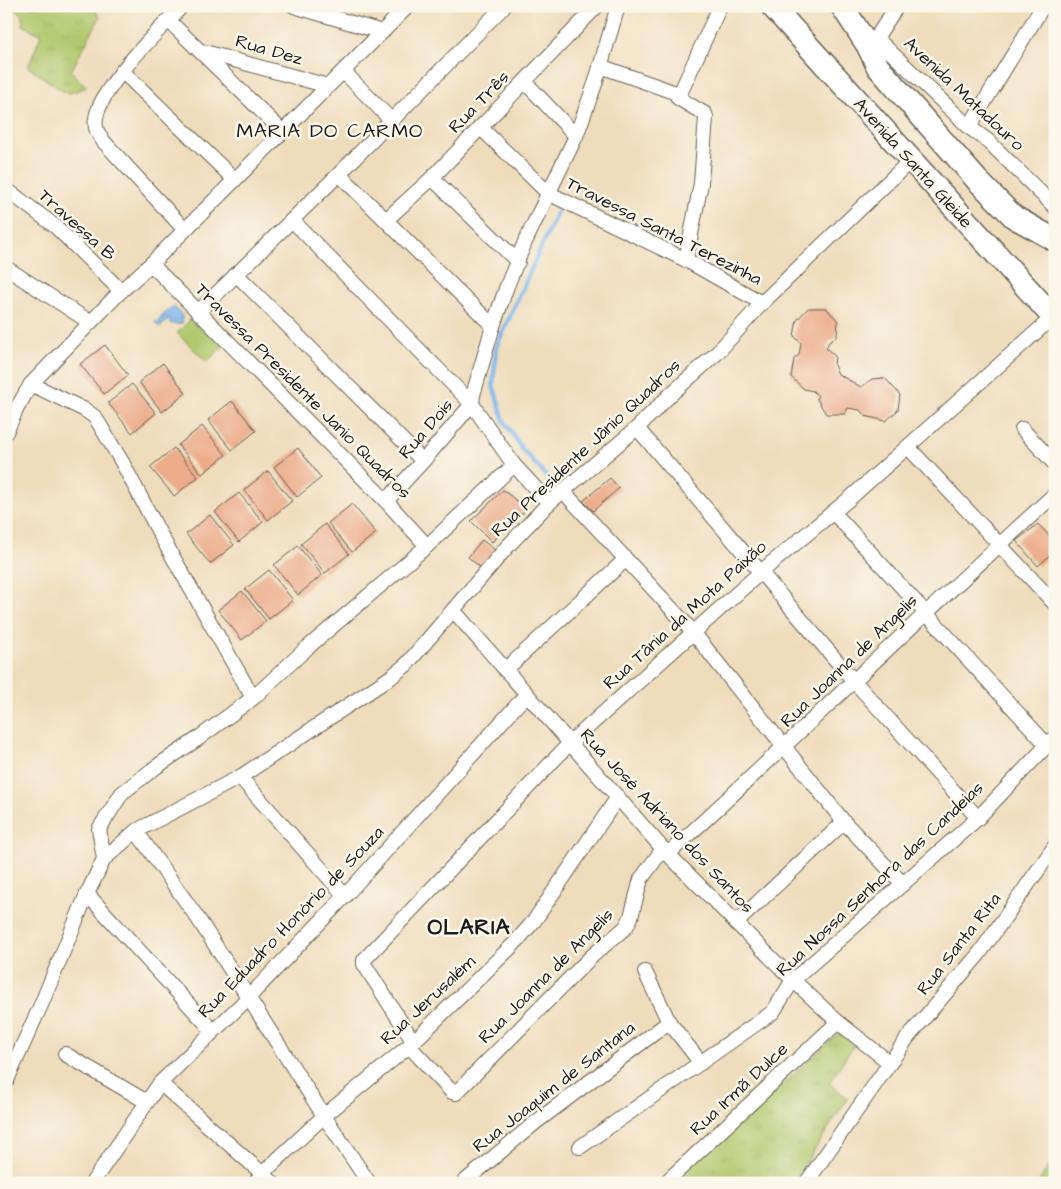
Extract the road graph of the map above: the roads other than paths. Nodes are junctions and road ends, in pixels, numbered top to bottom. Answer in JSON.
{"nodes":[{"id":1,"x":294,"y":6,"type":"edge"},
{"id":2,"x":408,"y":6,"type":"edge"},
{"id":3,"x":504,"y":6,"type":"edge"},
{"id":4,"x":597,"y":6,"type":"edge"},
{"id":5,"x":618,"y":6,"type":"edge"},
{"id":6,"x":720,"y":6,"type":"edge"},
{"id":7,"x":772,"y":6,"type":"edge"},
{"id":8,"x":842,"y":6,"type":"edge"},
{"id":9,"x":897,"y":6,"type":"edge"},
{"id":10,"x":1043,"y":6,"type":"edge"},
{"id":11,"x":175,"y":11,"type":"edge"},
{"id":12,"x":382,"y":32,"type":"junction"},
{"id":13,"x":872,"y":42,"type":"junction"},
{"id":14,"x":200,"y":50,"type":"junction"},
{"id":15,"x":600,"y":66,"type":"junction"},
{"id":16,"x":122,"y":71,"type":"junction"},
{"id":17,"x":344,"y":72,"type":"junction"},
{"id":18,"x":525,"y":82,"type":"junction"},
{"id":19,"x":328,"y":86,"type":"junction"},
{"id":20,"x":678,"y":94,"type":"junction"},
{"id":21,"x":391,"y":120,"type":"junction"},
{"id":22,"x":480,"y":127,"type":"junction"},
{"id":23,"x":969,"y":127,"type":"junction"},
{"id":24,"x":283,"y":132,"type":"junction"},
{"id":25,"x":576,"y":136,"type":"junction"},
{"id":26,"x":911,"y":160,"type":"junction"},
{"id":27,"x":339,"y":174,"type":"junction"},
{"id":28,"x":432,"y":178,"type":"junction"},
{"id":29,"x":234,"y":179,"type":"junction"},
{"id":30,"x":6,"y":189,"type":"edge"},
{"id":31,"x":548,"y":193,"type":"junction"},
{"id":32,"x":1055,"y":207,"type":"edge"},
{"id":33,"x":292,"y":220,"type":"junction"},
{"id":34,"x":386,"y":220,"type":"junction"},
{"id":35,"x":185,"y":230,"type":"junction"},
{"id":36,"x":1055,"y":240,"type":"edge"},
{"id":37,"x":686,"y":260,"type":"junction"},
{"id":38,"x":518,"y":262,"type":"junction"},
{"id":39,"x":151,"y":264,"type":"junction"},
{"id":40,"x":6,"y":268,"type":"edge"},
{"id":41,"x":236,"y":274,"type":"junction"},
{"id":42,"x":121,"y":291,"type":"junction"},
{"id":43,"x":762,"y":303,"type":"junction"},
{"id":44,"x":198,"y":312,"type":"junction"},
{"id":45,"x":1054,"y":318,"type":"edge"},
{"id":46,"x":90,"y":322,"type":"junction"},
{"id":47,"x":493,"y":326,"type":"junction"},
{"id":48,"x":31,"y":384,"type":"junction"},
{"id":49,"x":472,"y":404,"type":"junction"},
{"id":50,"x":638,"y":428,"type":"junction"},
{"id":51,"x":1022,"y":429,"type":"dead end"},
{"id":52,"x":6,"y":432,"type":"edge"},
{"id":53,"x":908,"y":447,"type":"junction"},
{"id":54,"x":423,"y":462,"type":"junction"},
{"id":55,"x":1055,"y":464,"type":"edge"},
{"id":56,"x":514,"y":465,"type":"junction"},
{"id":57,"x":563,"y":491,"type":"junction"},
{"id":58,"x":1055,"y":494,"type":"edge"},
{"id":59,"x":386,"y":501,"type":"junction"},
{"id":60,"x":549,"y":503,"type":"junction"},
{"id":61,"x":833,"y":512,"type":"junction"},
{"id":62,"x":999,"y":545,"type":"junction"},
{"id":63,"x":427,"y":546,"type":"junction"},
{"id":64,"x":625,"y":560,"type":"junction"},
{"id":65,"x":762,"y":571,"type":"junction"},
{"id":66,"x":1055,"y":604,"type":"edge"},
{"id":67,"x":453,"y":610,"type":"junction"},
{"id":68,"x":926,"y":614,"type":"junction"},
{"id":69,"x":693,"y":632,"type":"junction"},
{"id":70,"x":505,"y":670,"type":"junction"},
{"id":71,"x":854,"y":680,"type":"junction"},
{"id":72,"x":526,"y":695,"type":"junction"},
{"id":73,"x":253,"y":698,"type":"junction"},
{"id":74,"x":1051,"y":741,"type":"edge"},
{"id":75,"x":570,"y":743,"type":"junction"},
{"id":76,"x":785,"y":748,"type":"junction"},
{"id":77,"x":240,"y":777,"type":"junction"},
{"id":78,"x":618,"y":797,"type":"junction"},
{"id":79,"x":978,"y":818,"type":"junction"},
{"id":80,"x":844,"y":822,"type":"junction"},
{"id":81,"x":136,"y":831,"type":"junction"},
{"id":82,"x":1055,"y":846,"type":"edge"},
{"id":83,"x":666,"y":852,"type":"junction"},
{"id":84,"x":104,"y":859,"type":"junction"},
{"id":85,"x":904,"y":884,"type":"junction"},
{"id":86,"x":87,"y":894,"type":"junction"},
{"id":87,"x":346,"y":896,"type":"junction"},
{"id":88,"x":736,"y":923,"type":"junction"},
{"id":89,"x":645,"y":972,"type":"dead end"},
{"id":90,"x":793,"y":980,"type":"junction"},
{"id":91,"x":248,"y":998,"type":"junction"},
{"id":92,"x":669,"y":1022,"type":"junction"},
{"id":93,"x":838,"y":1022,"type":"junction"},
{"id":94,"x":213,"y":1031,"type":"junction"},
{"id":95,"x":411,"y":1044,"type":"junction"},
{"id":96,"x":65,"y":1054,"type":"dead end"},
{"id":97,"x":700,"y":1063,"type":"junction"},
{"id":98,"x":890,"y":1063,"type":"junction"},
{"id":99,"x":6,"y":1082,"type":"edge"},
{"id":100,"x":160,"y":1083,"type":"junction"},
{"id":101,"x":147,"y":1102,"type":"junction"},
{"id":102,"x":324,"y":1116,"type":"junction"},
{"id":103,"x":580,"y":1147,"type":"dead end"},
{"id":104,"x":263,"y":1179,"type":"edge"},
{"id":105,"x":92,"y":1183,"type":"edge"},
{"id":106,"x":369,"y":1183,"type":"edge"},
{"id":107,"x":464,"y":1183,"type":"edge"},
{"id":108,"x":665,"y":1183,"type":"edge"},
{"id":109,"x":806,"y":1183,"type":"edge"}],
"edges":[{"from":1,"to":12,"type":"street"},
{"from":2,"to":12,"type":"street"},
{"from":3,"to":21,"type":"street"},
{"from":4,"to":18,"type":"street","name":"Rua Três"},
{"from":5,"to":15,"type":"street"},
{"from":6,"to":20,"type":"street"},
{"from":7,"to":26,"type":"main road","name":"Avenida Santa Gleide"},
{"from":8,"to":13,"type":"main road","name":"Avenida Santa Gleide"},
{"from":9,"to":13,"type":"street"},
{"from":10,"to":23,"type":"street"},
{"from":11,"to":14,"type":"street"},
{"from":11,"to":16,"type":"street"},
{"from":12,"to":17,"type":"street"},
{"from":13,"to":23,"type":"street","name":"Avenida Matadouro"},
{"from":13,"to":36,"type":"main road","name":"Avenida Santa Gleide"},
{"from":14,"to":19,"type":"street","name":"Rua Dez"},
{"from":14,"to":24,"type":"street"},
{"from":15,"to":20,"type":"street"},
{"from":15,"to":25,"type":"street"},
{"from":16,"to":29,"type":"street"},
{"from":16,"to":35,"type":"street"},
{"from":17,"to":19,"type":"street"},
{"from":17,"to":21,"type":"street"},
{"from":18,"to":22,"type":"street","name":"Rua Três"},
{"from":18,"to":25,"type":"street"},
{"from":19,"to":24,"type":"street"},
{"from":20,"to":37,"type":"street"},
{"from":21,"to":27,"type":"street"},
{"from":22,"to":28,"type":"street","name":"Rua Três"},
{"from":22,"to":31,"type":"street","name":"Travessa Santa Terezinha"},
{"from":23,"to":32,"type":"street","name":"Avenida Matadouro"},
{"from":24,"to":29,"type":"street"},
{"from":25,"to":31,"type":"street"},
{"from":26,"to":43,"type":"street","name":"Rua Presidente Jânio Quadros"},
{"from":26,"to":45,"type":"main road","name":"Avenida Santa Gleide"},
{"from":27,"to":33,"type":"street"},
{"from":27,"to":34,"type":"street"},
{"from":28,"to":34,"type":"street","name":"Rua Três"},
{"from":28,"to":38,"type":"street"},
{"from":29,"to":35,"type":"street"},
{"from":30,"to":42,"type":"street","name":"Travessa B"},
{"from":31,"to":37,"type":"street","name":"Travessa Santa Terezinha"},
{"from":31,"to":38,"type":"street"},
{"from":33,"to":41,"type":"street"},
{"from":33,"to":49,"type":"street"},
{"from":34,"to":47,"type":"street"},
{"from":35,"to":39,"type":"street"},
{"from":37,"to":43,"type":"street","name":"Travessa Santa Terezinha"},
{"from":38,"to":47,"type":"street"},
{"from":39,"to":42,"type":"street"},
{"from":39,"to":44,"type":"street","name":"Travessa Presidente Janio Quadros"},
{"from":40,"to":46,"type":"street"},
{"from":41,"to":44,"type":"street"},
{"from":41,"to":54,"type":"street"},
{"from":42,"to":46,"type":"street"},
{"from":43,"to":50,"type":"street","name":"Rua Presidente Jânio Quadros"},
{"from":44,"to":59,"type":"street","name":"Travessa Presidente Janio Quadros"},
{"from":45,"to":53,"type":"street","name":"Rua Tânia da Mota Paixão"},
{"from":46,"to":48,"type":"street"},
{"from":47,"to":49,"type":"street"},
{"from":48,"to":52,"type":"street"},
{"from":48,"to":73,"type":"street"},
{"from":49,"to":54,"type":"street","name":"Rua Dois"},
{"from":49,"to":56,"type":"street"},
{"from":50,"to":57,"type":"street","name":"Rua Presidente Jânio Quadros"},
{"from":50,"to":65,"type":"street"},
{"from":51,"to":55,"type":"street"},
{"from":53,"to":61,"type":"street","name":"Rua Tânia da Mota Paixão"},
{"from":53,"to":62,"type":"street"},
{"from":54,"to":59,"type":"street","name":"Rua Dois"},
{"from":56,"to":60,"type":"street"},
{"from":56,"to":63,"type":"street"},
{"from":57,"to":60,"type":"street","name":"Rua Presidente Jânio Quadros"},
{"from":57,"to":64,"type":"street"},
{"from":58,"to":62,"type":"street","name":"Rua Joanna de Angelis"},
{"from":59,"to":63,"type":"street","name":"Travessa Presidente Janio Quadros"},
{"from":60,"to":67,"type":"street","name":"Rua Presidente Jânio Quadros"},
{"from":61,"to":65,"type":"street","name":"Rua Tânia da Mota Paixão"},
{"from":61,"to":68,"type":"street"},
{"from":62,"to":66,"type":"street"},
{"from":62,"to":68,"type":"street","name":"Rua Joanna de Angelis"},
{"from":63,"to":73,"type":"street"},
{"from":64,"to":69,"type":"street"},
{"from":64,"to":70,"type":"street"},
{"from":65,"to":69,"type":"street","name":"Rua Tânia da Mota Paixão"},
{"from":65,"to":71,"type":"street"},
{"from":67,"to":70,"type":"street","name":"Rua José Adriano dos Santos"},
{"from":67,"to":77,"type":"street","name":"Rua Presidente Jânio Quadros"},
{"from":68,"to":71,"type":"street","name":"Rua Joanna de Angelis"},
{"from":68,"to":74,"type":"street"},
{"from":69,"to":75,"type":"street","name":"Rua Tânia da Mota Paixão"},
{"from":69,"to":76,"type":"street"},
{"from":70,"to":72,"type":"street","name":"Rua José Adriano dos Santos"},
{"from":71,"to":76,"type":"street","name":"Rua Joanna de Angelis"},
{"from":71,"to":79,"type":"street"},
{"from":72,"to":75,"type":"street","name":"Rua José Adriano dos Santos"},
{"from":72,"to":87,"type":"street","name":"Rua Eduadro Honório de Souza"},
{"from":73,"to":84,"type":"street"},
{"from":74,"to":79,"type":"street","name":"Rua Nossa Senhora das Candeias"},
{"from":75,"to":78,"type":"street","name":"Rua José Adriano dos Santos"},
{"from":75,"to":95,"type":"street","name":"Rua Tânia da Mota Paixão"},
{"from":76,"to":80,"type":"street"},
{"from":76,"to":83,"type":"street","name":"Rua Joanna de Angelis"},
{"from":77,"to":81,"type":"street","name":"Rua Presidente Jânio Quadros"},
{"from":77,"to":87,"type":"street"},
{"from":78,"to":83,"type":"street","name":"Rua José Adriano dos Santos"},
{"from":78,"to":95,"type":"street","name":"Rua Jerusalém"},
{"from":79,"to":85,"type":"street","name":"Rua Nossa Senhora das Candeias"},
{"from":80,"to":85,"type":"street"},
{"from":80,"to":88,"type":"street"},
{"from":81,"to":84,"type":"street","name":"Rua Presidente Jânio Quadros"},
{"from":81,"to":91,"type":"street"},
{"from":82,"to":98,"type":"street","name":"Rua Santa Rita"},
{"from":83,"to":88,"type":"street","name":"Rua José Adriano dos Santos"},
{"from":83,"to":95,"type":"street","name":"Rua Joanna de Angelis"},
{"from":84,"to":86,"type":"street","name":"Rua Presidente Jânio Quadros"},
{"from":85,"to":90,"type":"street","name":"Rua Nossa Senhora das Candeias"},
{"from":86,"to":94,"type":"street"},
{"from":86,"to":99,"type":"street","name":"Rua Presidente Jânio Quadros"},
{"from":87,"to":91,"type":"street","name":"Rua Eduadro Honório de Souza"},
{"from":88,"to":90,"type":"street","name":"Rua José Adriano dos Santos"},
{"from":89,"to":92,"type":"street"},
{"from":90,"to":93,"type":"street","name":"Rua José Adriano dos Santos"},
{"from":90,"to":97,"type":"street","name":"Rua Nossa Senhora das Candeias"},
{"from":91,"to":94,"type":"street","name":"Rua Eduadro Honório de Souza"},
{"from":91,"to":102,"type":"street"},
{"from":92,"to":97,"type":"street"},
{"from":92,"to":107,"type":"street","name":"Rua Joaquim de Santana"},
{"from":93,"to":98,"type":"street","name":"Rua José Adriano dos Santos"},
{"from":93,"to":108,"type":"street","name":"Rua Irmã Dulce"},
{"from":94,"to":100,"type":"street","name":"Rua Eduadro Honório de Souza"},
{"from":95,"to":102,"type":"street","name":"Rua Jerusalém"},
{"from":96,"to":101,"type":"street"},
{"from":97,"to":103,"type":"street","name":"Rua Nossa Senhora das Candeias"},
{"from":98,"to":109,"type":"street"},
{"from":100,"to":101,"type":"street","name":"Rua Eduadro Honório de Souza"},
{"from":100,"to":104,"type":"street"},
{"from":101,"to":105,"type":"street","name":"Rua Eduadro Honório de Souza"},
{"from":102,"to":104,"type":"street","name":"Rua Jerusalém"},
{"from":102,"to":106,"type":"street"}]}
